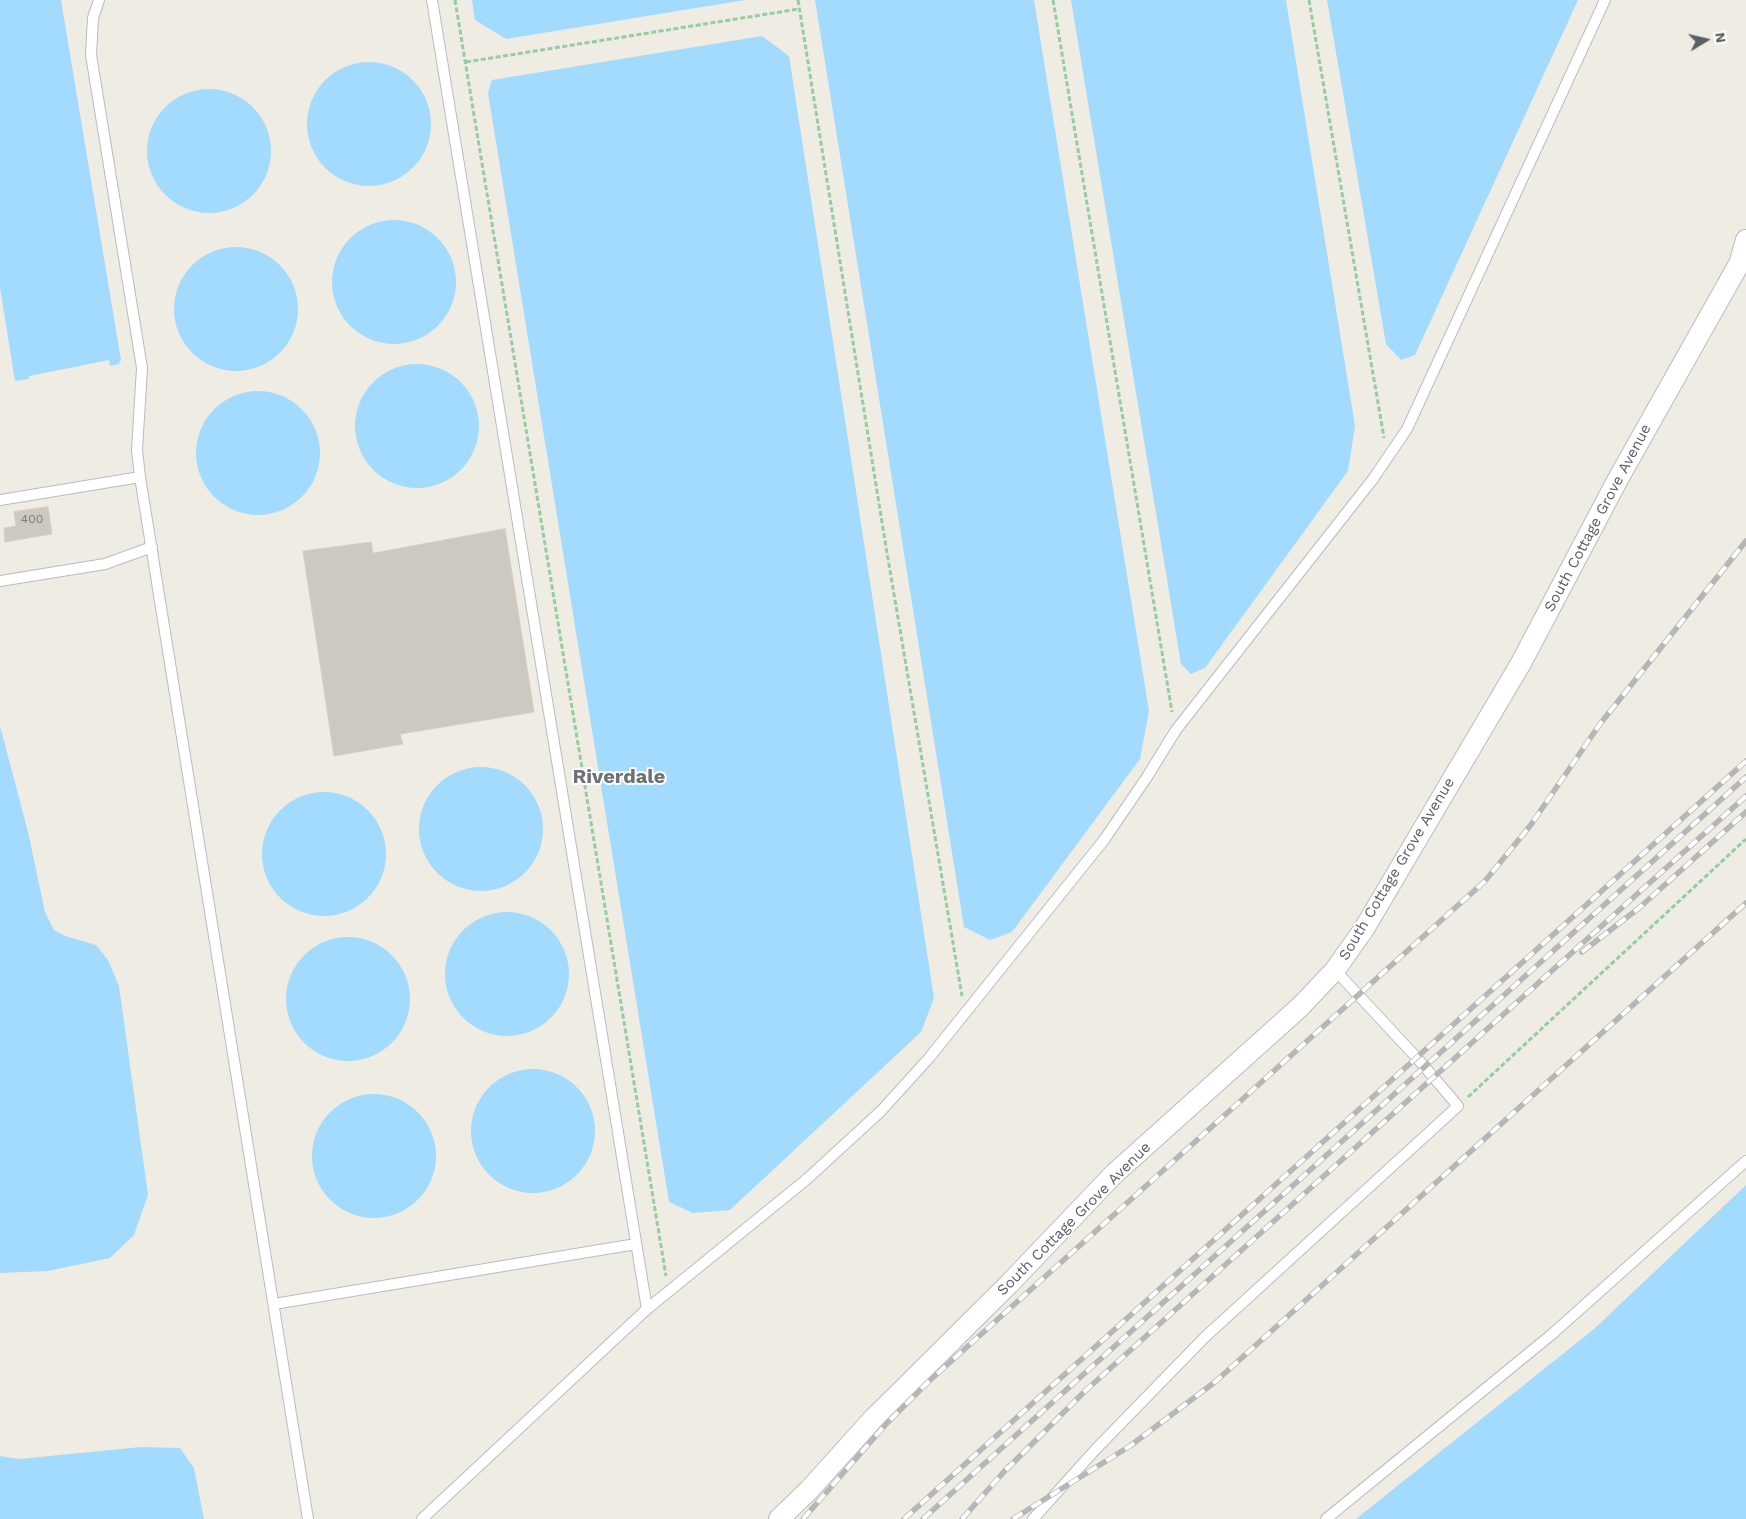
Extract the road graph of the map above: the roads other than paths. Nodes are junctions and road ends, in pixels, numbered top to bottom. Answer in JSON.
{"nodes":[{"id":1,"x":99,"y":0,"type":"edge"},
{"id":2,"x":432,"y":0,"type":"edge"},
{"id":3,"x":1605,"y":0,"type":"edge"},
{"id":4,"x":1746,"y":240,"type":"edge"},
{"id":5,"x":140,"y":478,"type":"junction"},
{"id":6,"x":0,"y":500,"type":"edge"},
{"id":7,"x":152,"y":548,"type":"junction"},
{"id":8,"x":0,"y":581,"type":"edge"},
{"id":9,"x":1334,"y":970,"type":"junction"},
{"id":10,"x":1746,"y":1161,"type":"edge"},
{"id":11,"x":636,"y":1244,"type":"junction"},
{"id":12,"x":274,"y":1304,"type":"junction"},
{"id":13,"x":647,"y":1309,"type":"junction"},
{"id":14,"x":308,"y":1519,"type":"edge"},
{"id":15,"x":422,"y":1519,"type":"edge"},
{"id":16,"x":779,"y":1519,"type":"edge"},
{"id":17,"x":1033,"y":1519,"type":"edge"},
{"id":18,"x":1326,"y":1519,"type":"edge"}],
"edges":[{"from":1,"to":5,"type":"lane"},
{"from":2,"to":11,"type":"lane"},
{"from":3,"to":13,"type":"lane"},
{"from":4,"to":9,"type":"street","name":"South Cottage Grove Avenue"},
{"from":5,"to":6,"type":"lane"},
{"from":5,"to":7,"type":"lane"},
{"from":7,"to":8,"type":"lane"},
{"from":7,"to":12,"type":"lane"},
{"from":9,"to":16,"type":"street","name":"South Cottage Grove Avenue"},
{"from":9,"to":17,"type":"lane"},
{"from":10,"to":18,"type":"lane"},
{"from":11,"to":12,"type":"lane"},
{"from":11,"to":13,"type":"lane"},
{"from":12,"to":14,"type":"lane"},
{"from":13,"to":15,"type":"lane"}]}
